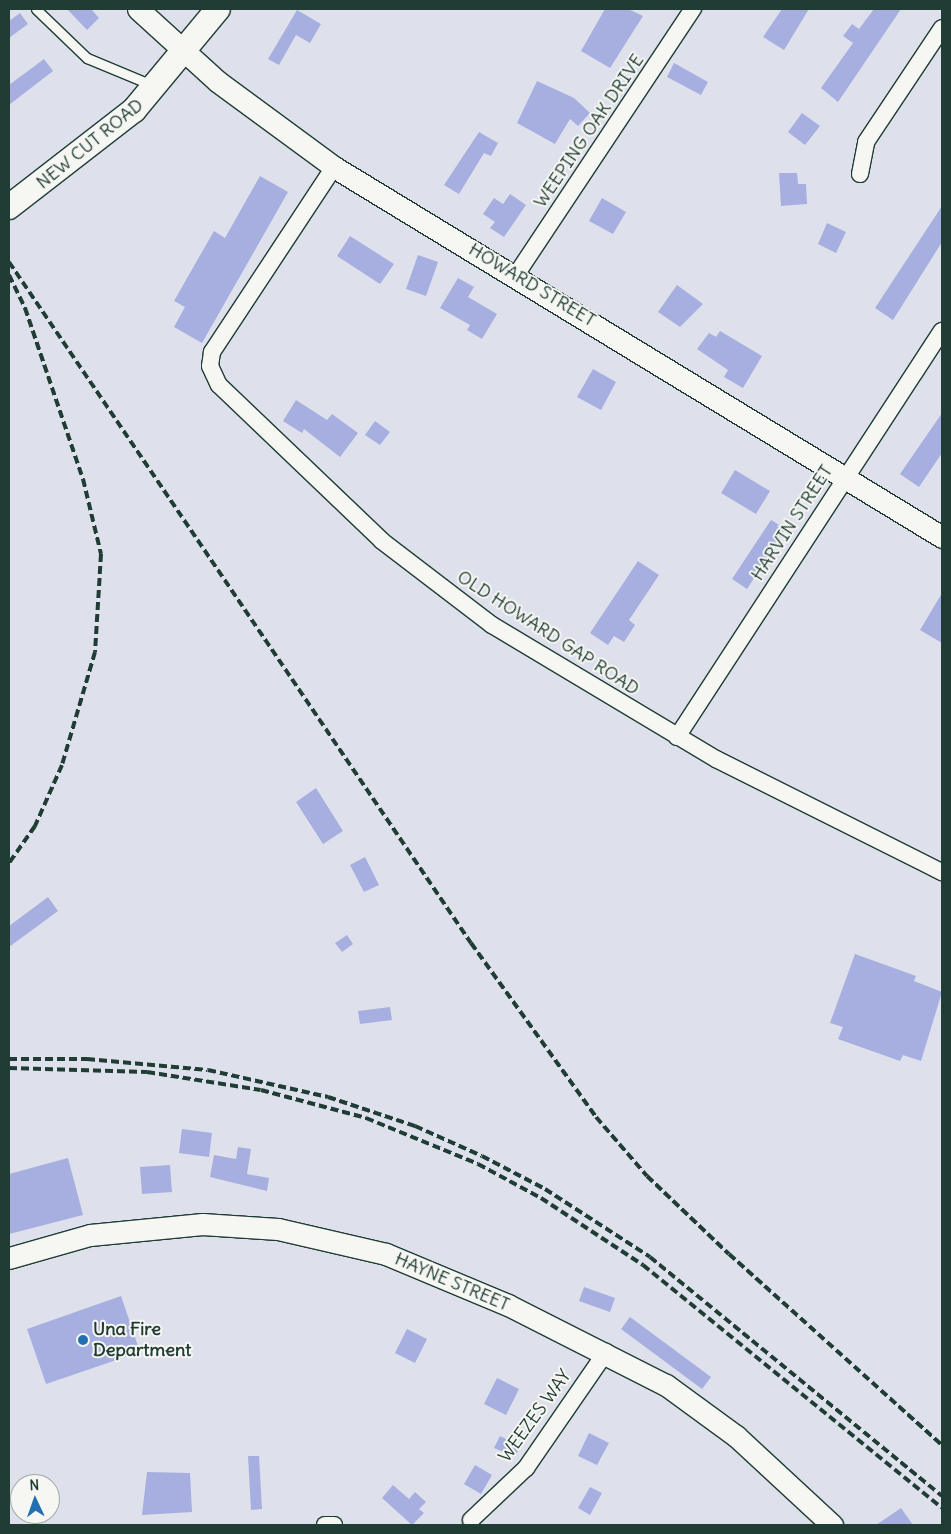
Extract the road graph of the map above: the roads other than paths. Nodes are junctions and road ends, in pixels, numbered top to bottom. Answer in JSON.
{"nodes":[{"id":1,"x":36,"y":9,"type":"edge"},
{"id":2,"x":138,"y":9,"type":"edge"},
{"id":3,"x":218,"y":9,"type":"edge"},
{"id":4,"x":693,"y":9,"type":"edge"},
{"id":5,"x":942,"y":28,"type":"edge"},
{"id":6,"x":186,"y":53,"type":"junction"},
{"id":7,"x":157,"y":87,"type":"junction"},
{"id":8,"x":334,"y":167,"type":"junction"},
{"id":9,"x":860,"y":174,"type":"dead end"},
{"id":10,"x":9,"y":207,"type":"edge"},
{"id":11,"x":516,"y":274,"type":"junction"},
{"id":12,"x":942,"y":331,"type":"edge"},
{"id":13,"x":845,"y":477,"type":"junction"},
{"id":14,"x":942,"y":537,"type":"edge"},
{"id":15,"x":677,"y":737,"type":"junction"},
{"id":16,"x":942,"y":872,"type":"edge"},
{"id":17,"x":9,"y":1258,"type":"edge"},
{"id":18,"x":606,"y":1352,"type":"junction"},
{"id":19,"x":471,"y":1520,"type":"dead end"},
{"id":20,"x":325,"y":1525,"type":"edge"},
{"id":21,"x":334,"y":1525,"type":"edge"},
{"id":22,"x":832,"y":1525,"type":"edge"}],
"edges":[{"from":1,"to":7,"type":"lane"},
{"from":2,"to":6,"type":"street","name":"HOWARD STREET"},
{"from":3,"to":6,"type":"main road","name":"NEW CUT ROAD"},
{"from":4,"to":11,"type":"street","name":"WEEPING OAK DRIVE"},
{"from":5,"to":9,"type":"street"},
{"from":6,"to":7,"type":"main road","name":"NEW CUT ROAD"},
{"from":6,"to":8,"type":"street","name":"HOWARD STREET"},
{"from":7,"to":10,"type":"main road","name":"NEW CUT ROAD"},
{"from":8,"to":11,"type":"street","name":"HOWARD STREET"},
{"from":8,"to":15,"type":"street","name":"OLD HOWARD GAP ROAD"},
{"from":11,"to":13,"type":"street","name":"HOWARD STREET"},
{"from":12,"to":13,"type":"street","name":"HARVIN STREET"},
{"from":13,"to":14,"type":"street","name":"HOWARD STREET"},
{"from":13,"to":15,"type":"street","name":"HARVIN STREET"},
{"from":15,"to":16,"type":"street","name":"OLD HOWARD GAP ROAD"},
{"from":17,"to":18,"type":"street","name":"HAYNE STREET"},
{"from":18,"to":19,"type":"street","name":"WEEZES WAY"},
{"from":18,"to":22,"type":"street","name":"HAYNE STREET"},
{"from":20,"to":21,"type":"street"}]}
